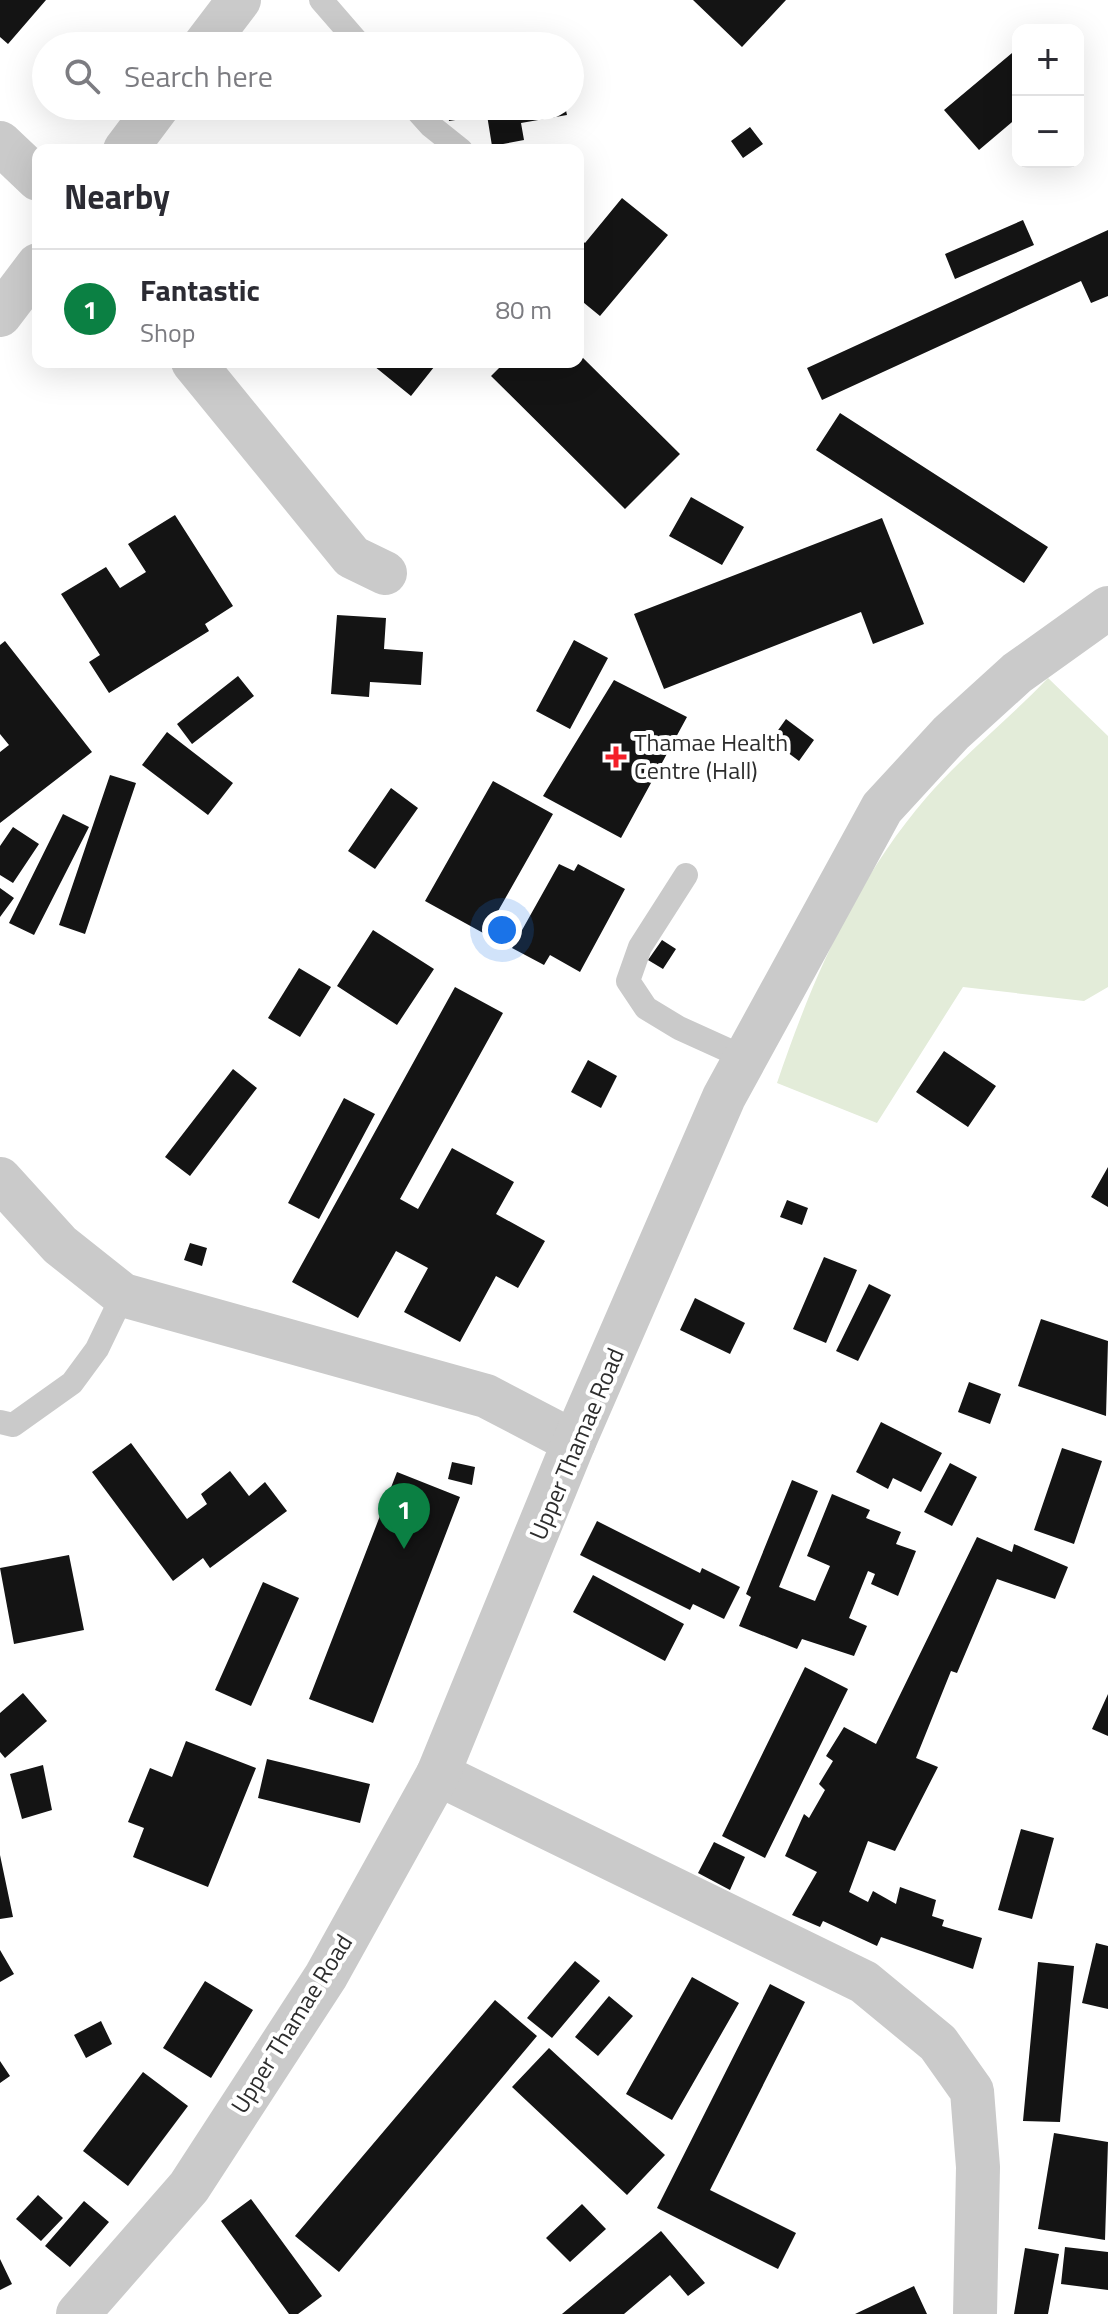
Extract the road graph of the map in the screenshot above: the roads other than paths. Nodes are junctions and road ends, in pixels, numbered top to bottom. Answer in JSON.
{"nodes":[{"id":1,"x":239,"y":0,"type":"edge"},
{"id":2,"x":321,"y":0,"type":"edge"},
{"id":3,"x":215,"y":32,"type":"edge"},
{"id":4,"x":349,"y":32,"type":"edge"},
{"id":5,"x":148,"y":120,"type":"edge"},
{"id":6,"x":426,"y":120,"type":"edge"},
{"id":7,"x":0,"y":143,"type":"edge"},
{"id":8,"x":130,"y":144,"type":"edge"},
{"id":9,"x":454,"y":144,"type":"edge"},
{"id":10,"x":32,"y":173,"type":"edge"},
{"id":11,"x":32,"y":273,"type":"edge"},
{"id":12,"x":0,"y":315,"type":"edge"},
{"id":13,"x":198,"y":368,"type":"edge"},
{"id":14,"x":385,"y":573,"type":"dead end"},
{"id":15,"x":1108,"y":608,"type":"edge"},
{"id":16,"x":686,"y":875,"type":"dead end"},
{"id":17,"x":743,"y":1057,"type":"junction"},
{"id":18,"x":0,"y":1179,"type":"edge"},
{"id":19,"x":123,"y":1295,"type":"junction"},
{"id":20,"x":0,"y":1422,"type":"edge"},
{"id":21,"x":574,"y":1442,"type":"junction"},
{"id":22,"x":438,"y":1774,"type":"junction"},
{"id":23,"x":78,"y":2314,"type":"edge"},
{"id":24,"x":975,"y":2314,"type":"edge"}],
"edges":[{"from":1,"to":3,"type":"street"},
{"from":2,"to":4,"type":"lane"},
{"from":5,"to":8,"type":"street"},
{"from":6,"to":9,"type":"lane"},
{"from":7,"to":10,"type":"street"},
{"from":11,"to":12,"type":"street"},
{"from":13,"to":14,"type":"street"},
{"from":15,"to":17,"type":"street","name":"Upper Thamae Road"},
{"from":16,"to":17,"type":"lane"},
{"from":17,"to":21,"type":"street","name":"Upper Thamae Road"},
{"from":18,"to":19,"type":"street"},
{"from":19,"to":20,"type":"lane"},
{"from":19,"to":21,"type":"street"},
{"from":21,"to":22,"type":"street","name":"Upper Thamae Road"},
{"from":22,"to":23,"type":"street","name":"Upper Thamae Road"},
{"from":22,"to":24,"type":"street"}]}
